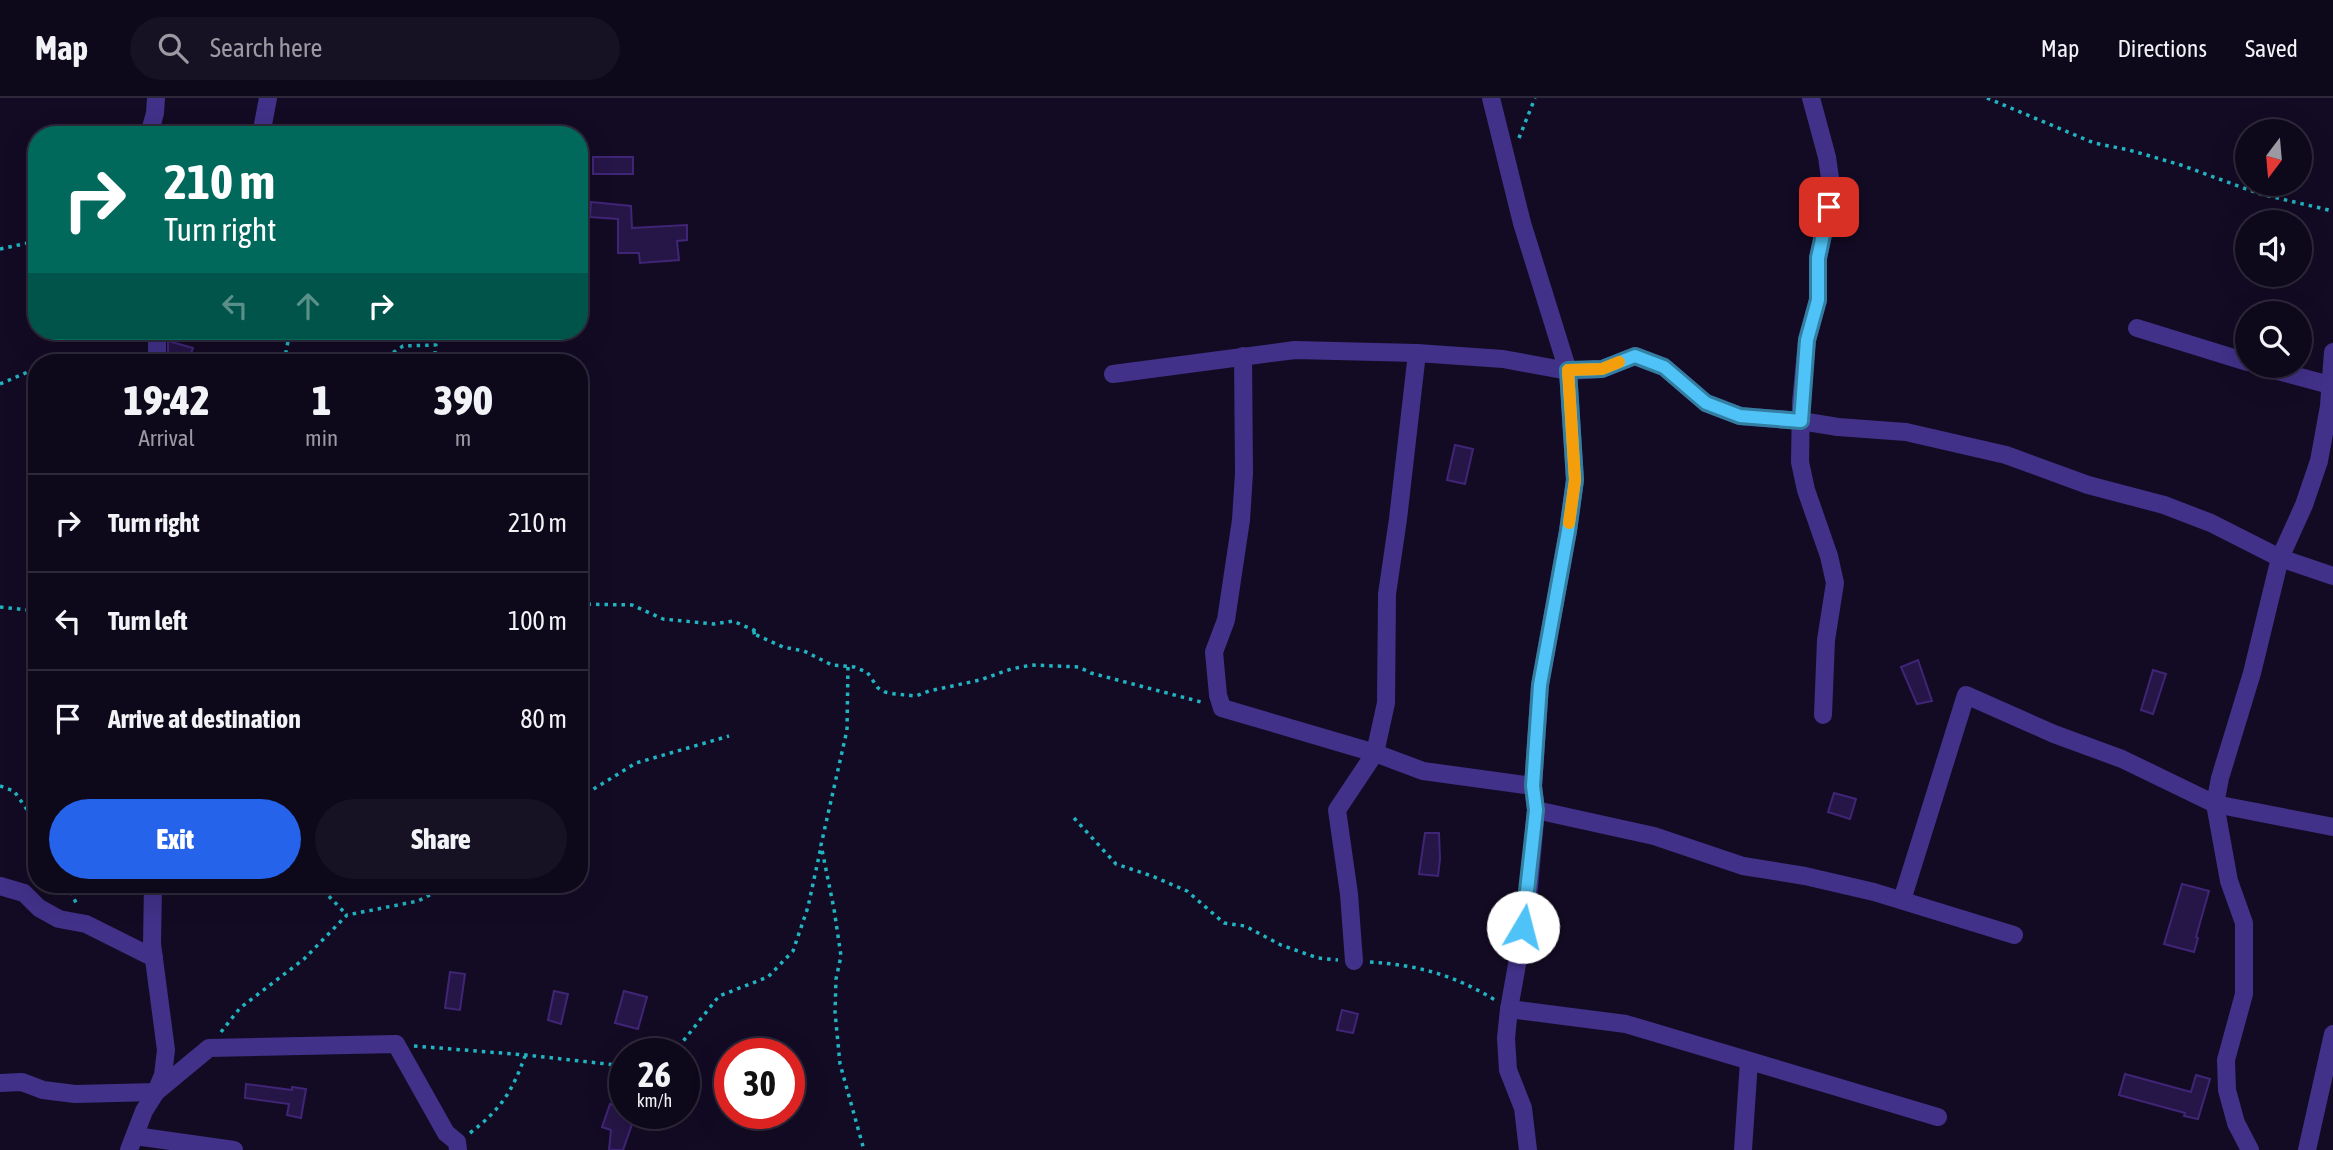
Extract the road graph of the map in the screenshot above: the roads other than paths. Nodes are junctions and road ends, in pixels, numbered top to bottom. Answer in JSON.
{"nodes":[{"id":1,"x":156,"y":98,"type":"edge"},
{"id":2,"x":268,"y":98,"type":"edge"},
{"id":3,"x":1491,"y":98,"type":"edge"},
{"id":4,"x":1811,"y":98,"type":"edge"},
{"id":5,"x":151,"y":126,"type":"edge"},
{"id":6,"x":263,"y":126,"type":"edge"},
{"id":7,"x":2137,"y":328,"type":"dead end"},
{"id":8,"x":2333,"y":352,"type":"edge"},
{"id":9,"x":1417,"y":353,"type":"junction"},
{"id":10,"x":1243,"y":356,"type":"junction"},
{"id":11,"x":2235,"y":358,"type":"edge"},
{"id":12,"x":1568,"y":370,"type":"junction"},
{"id":13,"x":1112,"y":374,"type":"dead end"},
{"id":14,"x":2306,"y":378,"type":"edge"},
{"id":15,"x":2330,"y":384,"type":"junction"},
{"id":16,"x":1801,"y":421,"type":"junction"},
{"id":17,"x":2280,"y":558,"type":"junction"},
{"id":18,"x":2333,"y":576,"type":"edge"},
{"id":19,"x":1824,"y":715,"type":"dead end"},
{"id":20,"x":1375,"y":753,"type":"junction"},
{"id":21,"x":1533,"y":786,"type":"junction"},
{"id":22,"x":2215,"y":804,"type":"junction"},
{"id":23,"x":1536,"y":810,"type":"junction"},
{"id":24,"x":2333,"y":827,"type":"edge"},
{"id":25,"x":0,"y":886,"type":"edge"},
{"id":26,"x":153,"y":893,"type":"edge"},
{"id":27,"x":1902,"y":900,"type":"junction"},
{"id":28,"x":2014,"y":935,"type":"dead end"},
{"id":29,"x":154,"y":958,"type":"junction"},
{"id":30,"x":1354,"y":961,"type":"road end"},
{"id":31,"x":1509,"y":1009,"type":"junction"},
{"id":32,"x":2333,"y":1034,"type":"edge"},
{"id":33,"x":1749,"y":1061,"type":"junction"},
{"id":34,"x":0,"y":1083,"type":"edge"},
{"id":35,"x":156,"y":1092,"type":"junction"},
{"id":36,"x":1938,"y":1116,"type":"dead end"},
{"id":37,"x":132,"y":1143,"type":"edge"},
{"id":38,"x":457,"y":1146,"type":"edge"},
{"id":39,"x":234,"y":1150,"type":"edge"},
{"id":40,"x":1528,"y":1150,"type":"edge"},
{"id":41,"x":1742,"y":1150,"type":"edge"},
{"id":42,"x":2250,"y":1150,"type":"edge"},
{"id":43,"x":2306,"y":1150,"type":"edge"}],
"edges":[{"from":1,"to":5,"type":"street"},
{"from":2,"to":6,"type":"street"},
{"from":3,"to":12,"type":"street"},
{"from":4,"to":16,"type":"street"},
{"from":7,"to":11,"type":"street"},
{"from":8,"to":15,"type":"street"},
{"from":9,"to":10,"type":"street"},
{"from":9,"to":12,"type":"street"},
{"from":9,"to":20,"type":"street"},
{"from":10,"to":13,"type":"street"},
{"from":10,"to":20,"type":"street"},
{"from":12,"to":16,"type":"street"},
{"from":12,"to":21,"type":"street"},
{"from":14,"to":15,"type":"street"},
{"from":15,"to":17,"type":"street"},
{"from":16,"to":17,"type":"street"},
{"from":16,"to":19,"type":"street"},
{"from":17,"to":18,"type":"street"},
{"from":17,"to":22,"type":"street"},
{"from":20,"to":21,"type":"street"},
{"from":20,"to":30,"type":"street"},
{"from":21,"to":23,"type":"street"},
{"from":22,"to":24,"type":"street"},
{"from":22,"to":27,"type":"street"},
{"from":22,"to":42,"type":"street"},
{"from":23,"to":27,"type":"street"},
{"from":23,"to":31,"type":"street"},
{"from":25,"to":29,"type":"street"},
{"from":26,"to":29,"type":"street"},
{"from":27,"to":28,"type":"street"},
{"from":29,"to":35,"type":"street"},
{"from":31,"to":33,"type":"street"},
{"from":31,"to":40,"type":"street"},
{"from":32,"to":43,"type":"street"},
{"from":33,"to":36,"type":"street"},
{"from":33,"to":41,"type":"street"},
{"from":34,"to":35,"type":"street"},
{"from":35,"to":37,"type":"street"},
{"from":35,"to":38,"type":"street"},
{"from":37,"to":39,"type":"street"}]}
